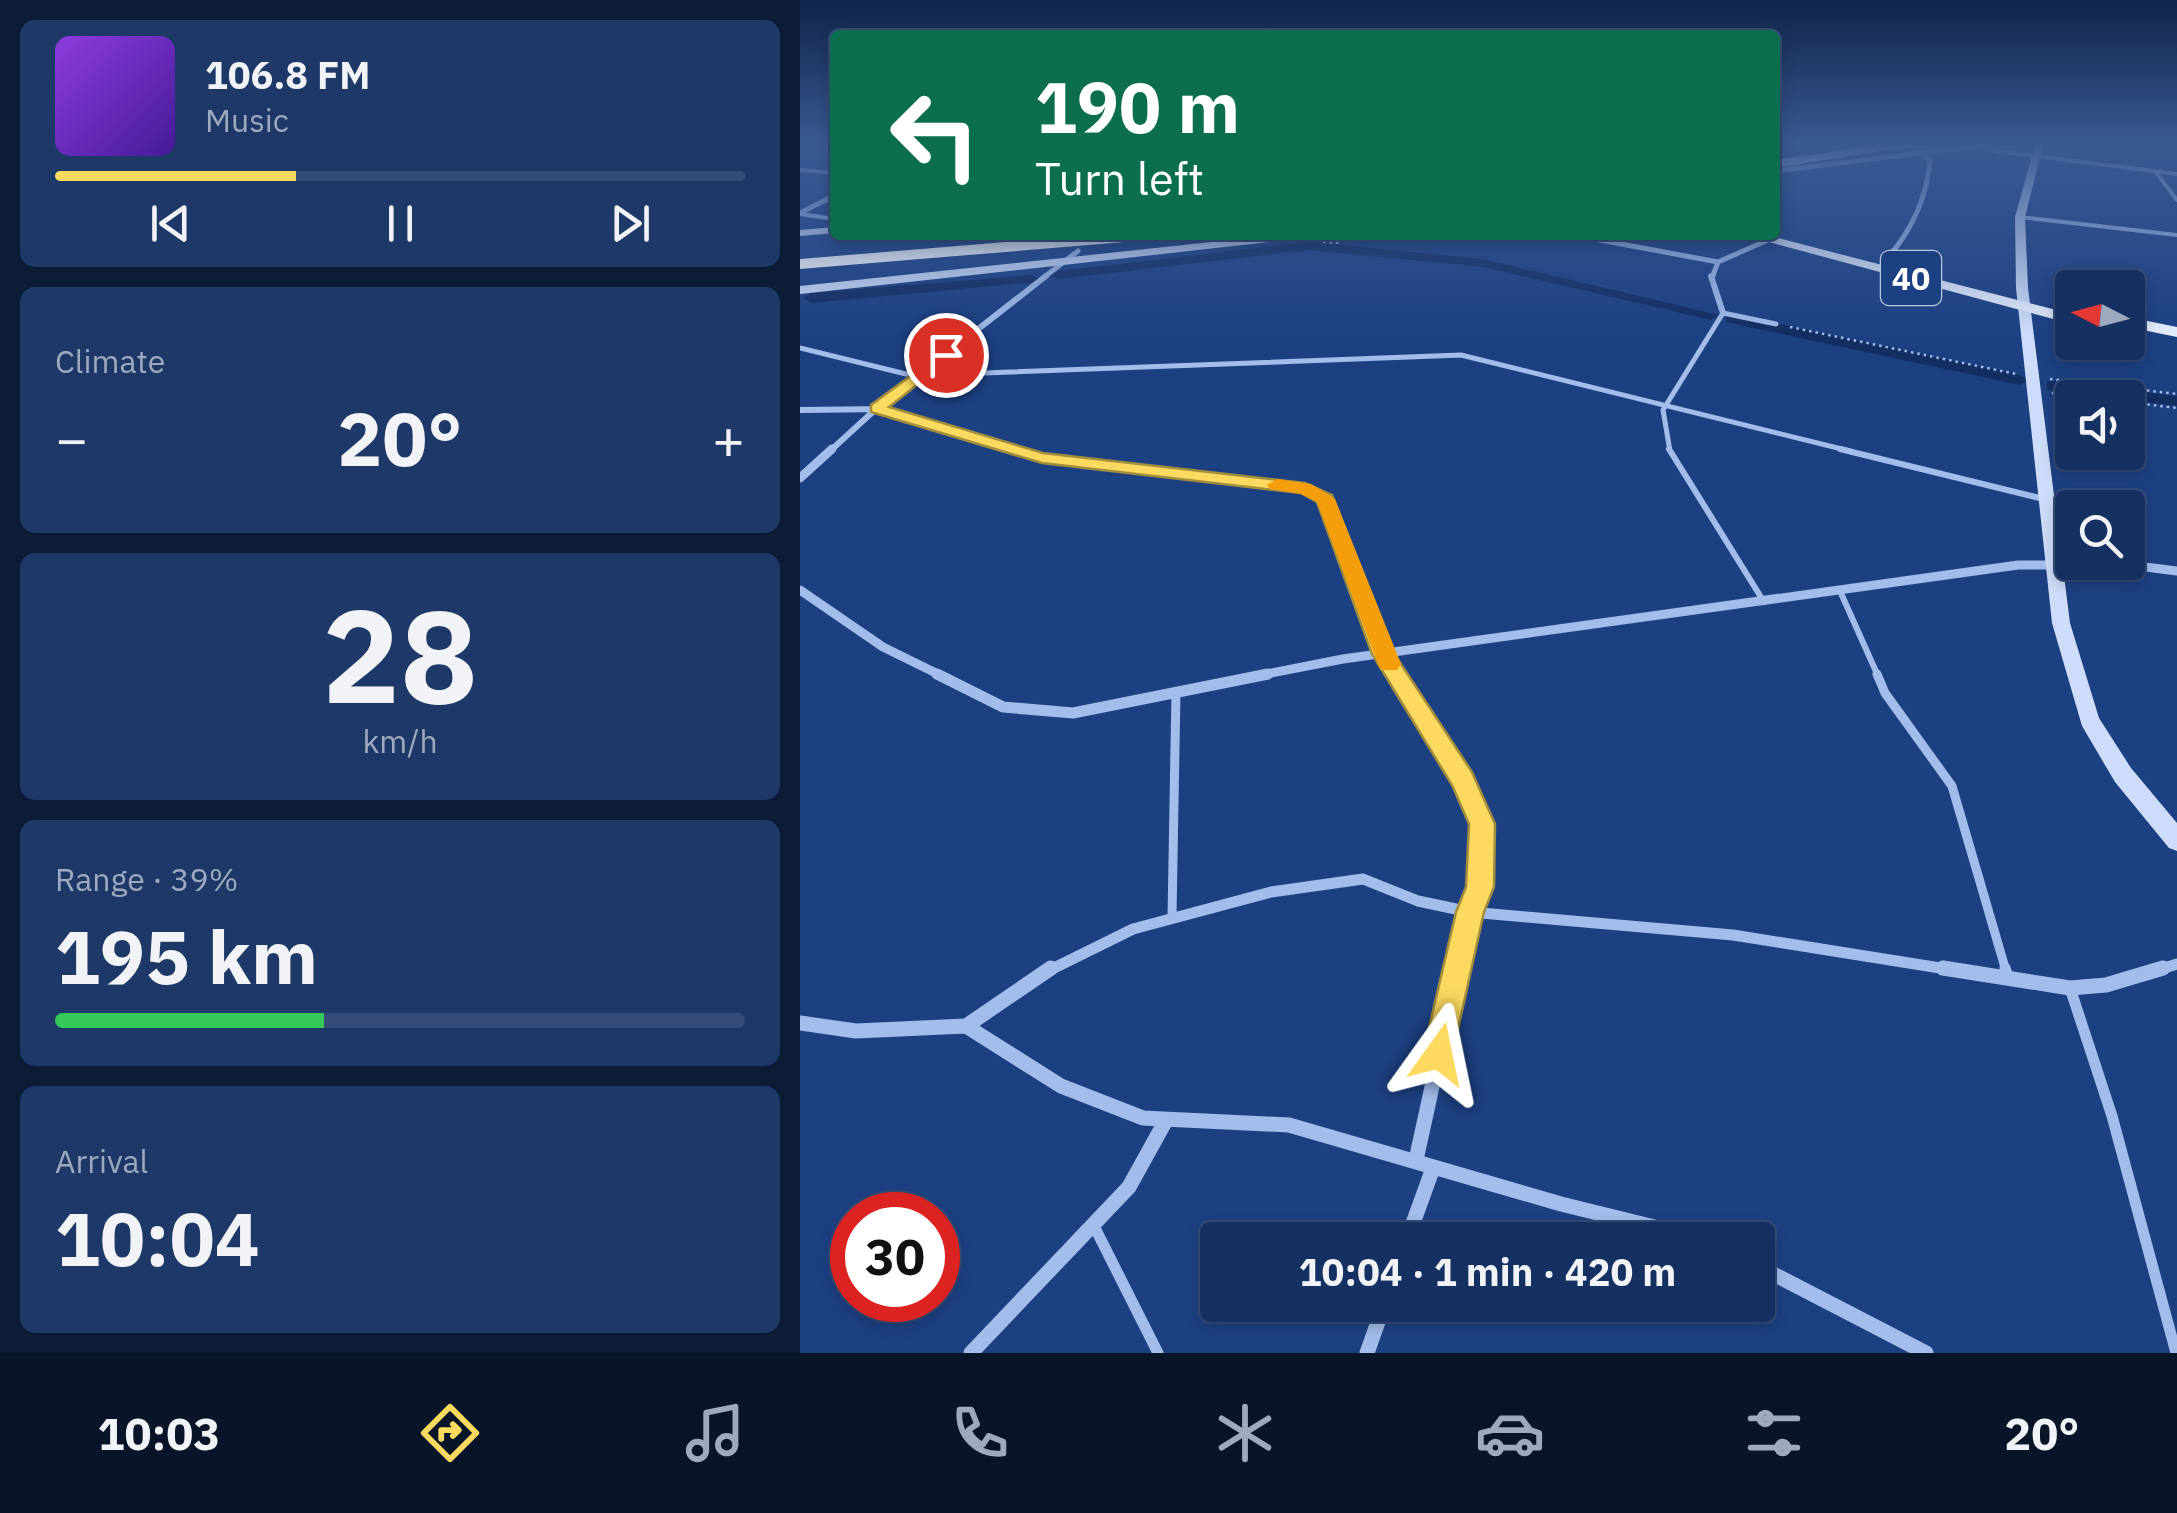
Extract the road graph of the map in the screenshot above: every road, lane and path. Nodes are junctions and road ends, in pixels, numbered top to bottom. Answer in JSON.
{"nodes":[{"id":1,"x":1915,"y":208,"type":"edge"},
{"id":2,"x":2022,"y":208,"type":"edge"},
{"id":3,"x":800,"y":214,"type":"edge"},
{"id":4,"x":2020,"y":217,"type":"junction"},
{"id":5,"x":830,"y":218,"type":"edge"},
{"id":6,"x":830,"y":231,"type":"edge"},
{"id":7,"x":800,"y":234,"type":"edge"},
{"id":8,"x":2177,"y":235,"type":"edge"},
{"id":9,"x":1780,"y":239,"type":"edge"},
{"id":10,"x":1780,"y":239,"type":"edge"},
{"id":11,"x":900,"y":240,"type":"edge"},
{"id":12,"x":943,"y":240,"type":"edge"},
{"id":13,"x":988,"y":240,"type":"edge"},
{"id":14,"x":1074,"y":240,"type":"edge"},
{"id":15,"x":1276,"y":240,"type":"edge"},
{"id":16,"x":1329,"y":240,"type":"edge"},
{"id":17,"x":1600,"y":240,"type":"edge"},
{"id":18,"x":1766,"y":240,"type":"edge"},
{"id":19,"x":1342,"y":243,"type":"dead end"},
{"id":20,"x":1078,"y":251,"type":"dead end"},
{"id":21,"x":800,"y":258,"type":"edge"},
{"id":22,"x":1884,"y":261,"type":"junction"},
{"id":23,"x":1718,"y":262,"type":"junction"},
{"id":24,"x":1059,"y":264,"type":"junction"},
{"id":25,"x":800,"y":290,"type":"edge"},
{"id":26,"x":2024,"y":302,"type":"junction"},
{"id":27,"x":2055,"y":306,"type":"edge"},
{"id":28,"x":1722,"y":313,"type":"junction"},
{"id":29,"x":2055,"y":313,"type":"edge"},
{"id":30,"x":1776,"y":324,"type":"joint"},
{"id":31,"x":2145,"y":325,"type":"edge"},
{"id":32,"x":2177,"y":332,"type":"edge"},
{"id":33,"x":2145,"y":335,"type":"edge"},
{"id":34,"x":2177,"y":342,"type":"edge"},
{"id":35,"x":800,"y":348,"type":"edge"},
{"id":36,"x":920,"y":375,"type":"junction"},
{"id":37,"x":2031,"y":376,"type":"junction"},
{"id":38,"x":2177,"y":394,"type":"edge"},
{"id":39,"x":1667,"y":404,"type":"junction"},
{"id":40,"x":2145,"y":404,"type":"edge"},
{"id":41,"x":877,"y":408,"type":"junction"},
{"id":42,"x":2177,"y":408,"type":"edge"},
{"id":43,"x":800,"y":410,"type":"edge"},
{"id":44,"x":800,"y":478,"type":"edge"},
{"id":45,"x":2044,"y":499,"type":"junction"},
{"id":46,"x":2050,"y":560,"type":"junction"},
{"id":47,"x":2055,"y":560,"type":"edge"},
{"id":48,"x":2145,"y":567,"type":"edge"},
{"id":49,"x":2177,"y":571,"type":"edge"},
{"id":50,"x":800,"y":590,"type":"edge"},
{"id":51,"x":1840,"y":591,"type":"junction"},
{"id":52,"x":1764,"y":602,"type":"junction"},
{"id":53,"x":1383,"y":654,"type":"junction"},
{"id":54,"x":1176,"y":692,"type":"junction"},
{"id":55,"x":2177,"y":840,"type":"edge"},
{"id":56,"x":1470,"y":912,"type":"junction"},
{"id":57,"x":1172,"y":917,"type":"junction"},
{"id":58,"x":2177,"y":964,"type":"edge"},
{"id":59,"x":2008,"y":978,"type":"junction"},
{"id":60,"x":2070,"y":988,"type":"junction"},
{"id":61,"x":800,"y":1024,"type":"edge"},
{"id":62,"x":966,"y":1026,"type":"junction"},
{"id":63,"x":1165,"y":1122,"type":"junction"},
{"id":64,"x":1416,"y":1160,"type":"junction"},
{"id":65,"x":1433,"y":1168,"type":"junction"},
{"id":66,"x":1414,"y":1222,"type":"edge"},
{"id":67,"x":1638,"y":1222,"type":"edge"},
{"id":68,"x":1093,"y":1224,"type":"junction"},
{"id":69,"x":1775,"y":1275,"type":"edge"},
{"id":70,"x":1378,"y":1322,"type":"edge"},
{"id":71,"x":971,"y":1353,"type":"edge"},
{"id":72,"x":1158,"y":1353,"type":"edge"},
{"id":73,"x":1367,"y":1353,"type":"edge"},
{"id":74,"x":1926,"y":1353,"type":"edge"},
{"id":75,"x":2176,"y":1353,"type":"edge"}],
"edges":[{"from":1,"to":22,"type":"street"},
{"from":2,"to":4,"type":"street"},
{"from":3,"to":5,"type":"lane"},
{"from":4,"to":8,"type":"lane"},
{"from":4,"to":26,"type":"street"},
{"from":6,"to":7,"type":"street"},
{"from":9,"to":22,"type":"main road","number":"40"},
{"from":10,"to":26,"type":"main road","number":"40"},
{"from":11,"to":21,"type":"highway"},
{"from":12,"to":21,"type":"highway"},
{"from":13,"to":21,"type":"highway"},
{"from":14,"to":21,"type":"highway"},
{"from":15,"to":24,"type":"street"},
{"from":16,"to":19,"type":"path"},
{"from":17,"to":23,"type":"street"},
{"from":18,"to":23,"type":"street"},
{"from":20,"to":24,"type":"street"},
{"from":22,"to":26,"type":"main road","number":"40"},
{"from":23,"to":28,"type":"street"},
{"from":24,"to":25,"type":"street"},
{"from":24,"to":36,"type":"street"},
{"from":26,"to":27,"type":"main road","number":"40"},
{"from":26,"to":29,"type":"main road","number":"40"},
{"from":26,"to":37,"type":"street"},
{"from":28,"to":30,"type":"lane"},
{"from":28,"to":39,"type":"lane"},
{"from":30,"to":37,"type":"path"},
{"from":31,"to":32,"type":"main road"},
{"from":33,"to":34,"type":"main road"},
{"from":35,"to":36,"type":"lane"},
{"from":36,"to":39,"type":"lane"},
{"from":36,"to":41,"type":"street"},
{"from":37,"to":38,"type":"path"},
{"from":37,"to":45,"type":"street"},
{"from":39,"to":45,"type":"lane"},
{"from":39,"to":52,"type":"lane"},
{"from":40,"to":42,"type":"path"},
{"from":41,"to":43,"type":"street"},
{"from":41,"to":44,"type":"street"},
{"from":41,"to":53,"type":"street"},
{"from":45,"to":46,"type":"street"},
{"from":46,"to":47,"type":"street"},
{"from":46,"to":51,"type":"street"},
{"from":46,"to":55,"type":"street"},
{"from":48,"to":49,"type":"street"},
{"from":50,"to":54,"type":"street"},
{"from":51,"to":52,"type":"street"},
{"from":51,"to":59,"type":"lane"},
{"from":52,"to":53,"type":"street"},
{"from":53,"to":54,"type":"street"},
{"from":53,"to":56,"type":"street"},
{"from":54,"to":57,"type":"lane"},
{"from":56,"to":57,"type":"street"},
{"from":56,"to":59,"type":"street"},
{"from":56,"to":64,"type":"street"},
{"from":57,"to":62,"type":"street"},
{"from":58,"to":60,"type":"street"},
{"from":59,"to":60,"type":"street"},
{"from":60,"to":75,"type":"lane"},
{"from":61,"to":62,"type":"street"},
{"from":62,"to":63,"type":"street"},
{"from":63,"to":64,"type":"street"},
{"from":63,"to":68,"type":"street"},
{"from":64,"to":65,"type":"street"},
{"from":65,"to":66,"type":"street"},
{"from":65,"to":67,"type":"street"},
{"from":68,"to":71,"type":"street"},
{"from":68,"to":72,"type":"lane"},
{"from":69,"to":74,"type":"street"},
{"from":70,"to":73,"type":"street"}]}
